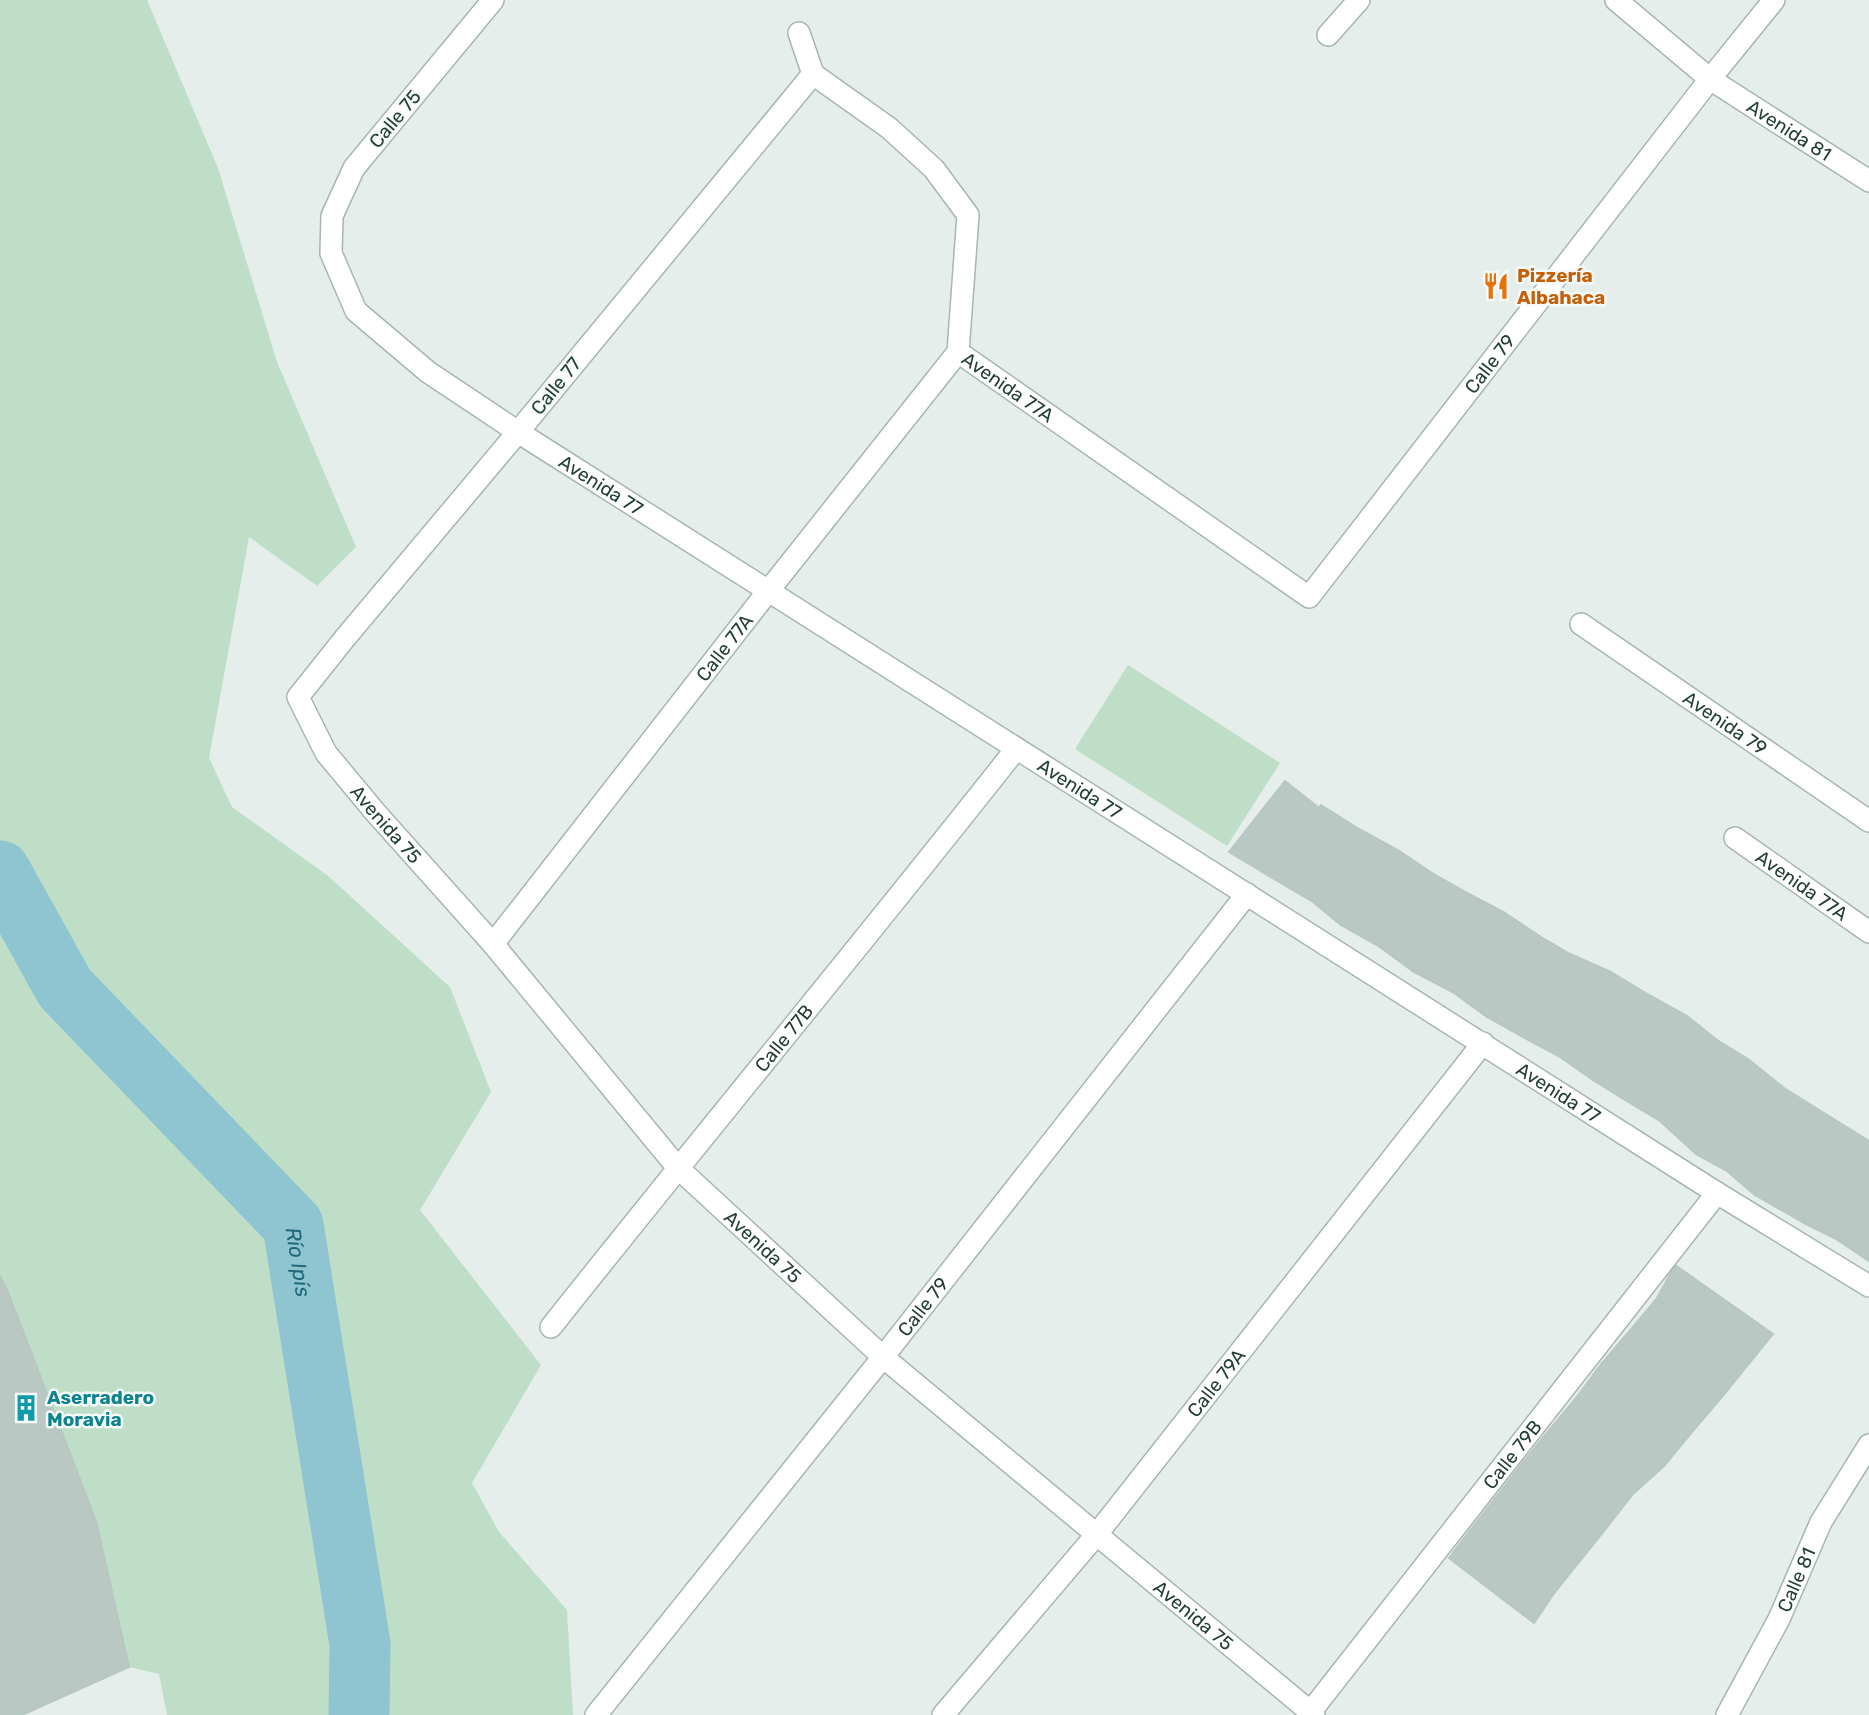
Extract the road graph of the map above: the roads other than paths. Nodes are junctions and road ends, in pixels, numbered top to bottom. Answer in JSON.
{"nodes":[{"id":1,"x":493,"y":0,"type":"edge"},
{"id":2,"x":1359,"y":0,"type":"edge"},
{"id":3,"x":1616,"y":0,"type":"edge"},
{"id":4,"x":1774,"y":0,"type":"edge"},
{"id":5,"x":799,"y":33,"type":"dead end"},
{"id":6,"x":1328,"y":35,"type":"dead end"},
{"id":7,"x":813,"y":74,"type":"junction"},
{"id":8,"x":1710,"y":79,"type":"junction"},
{"id":9,"x":1869,"y":181,"type":"edge"},
{"id":10,"x":331,"y":253,"type":"joint"},
{"id":11,"x":958,"y":352,"type":"junction"},
{"id":12,"x":518,"y":432,"type":"junction"},
{"id":13,"x":769,"y":590,"type":"junction"},
{"id":14,"x":1309,"y":597,"type":"joint"},
{"id":15,"x":1581,"y":624,"type":"dead end"},
{"id":16,"x":298,"y":697,"type":"joint"},
{"id":17,"x":1016,"y":749,"type":"junction"},
{"id":18,"x":1869,"y":821,"type":"edge"},
{"id":19,"x":1735,"y":838,"type":"dead end"},
{"id":20,"x":1247,"y":894,"type":"junction"},
{"id":21,"x":1869,"y":932,"type":"edge"},
{"id":22,"x":494,"y":944,"type":"junction"},
{"id":23,"x":1483,"y":1043,"type":"junction"},
{"id":24,"x":678,"y":1168,"type":"junction"},
{"id":25,"x":1717,"y":1193,"type":"junction"},
{"id":26,"x":1869,"y":1286,"type":"edge"},
{"id":27,"x":551,"y":1327,"type":"dead end"},
{"id":28,"x":883,"y":1357,"type":"junction"},
{"id":29,"x":1869,"y":1445,"type":"edge"},
{"id":30,"x":1097,"y":1534,"type":"junction"},
{"id":31,"x":1311,"y":1714,"type":"edge"},
{"id":32,"x":596,"y":1715,"type":"edge"},
{"id":33,"x":943,"y":1715,"type":"edge"},
{"id":34,"x":1727,"y":1715,"type":"edge"}],
"edges":[{"from":1,"to":10,"type":"street","name":"Calle 75"},
{"from":2,"to":6,"type":"street"},
{"from":3,"to":8,"type":"street","name":"Avenida 81"},
{"from":4,"to":8,"type":"street","name":"Calle 79"},
{"from":5,"to":7,"type":"street"},
{"from":7,"to":11,"type":"street","name":"Avenida 77A"},
{"from":7,"to":12,"type":"street","name":"Calle 77"},
{"from":8,"to":9,"type":"street","name":"Avenida 81"},
{"from":8,"to":14,"type":"street","name":"Calle 79"},
{"from":10,"to":12,"type":"street","name":"Avenida 77"},
{"from":11,"to":13,"type":"street","name":"Calle 77A"},
{"from":11,"to":14,"type":"street","name":"Avenida 77A"},
{"from":12,"to":13,"type":"street","name":"Avenida 77"},
{"from":12,"to":16,"type":"street","name":"Calle 77"},
{"from":13,"to":17,"type":"street","name":"Avenida 77"},
{"from":13,"to":22,"type":"street","name":"Calle 77A"},
{"from":15,"to":18,"type":"street","name":"Avenida 79"},
{"from":16,"to":22,"type":"street","name":"Avenida 75"},
{"from":17,"to":20,"type":"street","name":"Avenida 77"},
{"from":17,"to":24,"type":"street","name":"Calle 77B"},
{"from":19,"to":21,"type":"street","name":"Avenida 77A"},
{"from":20,"to":23,"type":"street","name":"Avenida 77"},
{"from":20,"to":28,"type":"street","name":"Calle 79"},
{"from":22,"to":24,"type":"street","name":"Avenida 75"},
{"from":23,"to":25,"type":"street","name":"Avenida 77"},
{"from":23,"to":30,"type":"street","name":"Calle 79A"},
{"from":24,"to":27,"type":"street","name":"Calle 77B"},
{"from":24,"to":28,"type":"street","name":"Avenida 75"},
{"from":25,"to":26,"type":"street","name":"Avenida 77"},
{"from":25,"to":31,"type":"street","name":"Calle 79B"},
{"from":28,"to":30,"type":"street","name":"Avenida 75"},
{"from":28,"to":32,"type":"street","name":"Calle 79"},
{"from":29,"to":34,"type":"street","name":"Calle 81"},
{"from":30,"to":31,"type":"street","name":"Avenida 75"},
{"from":30,"to":33,"type":"street","name":"Calle 79A"}]}
